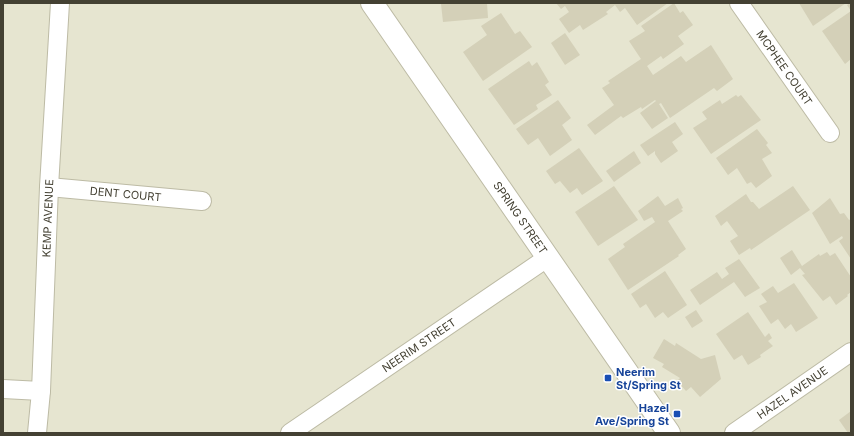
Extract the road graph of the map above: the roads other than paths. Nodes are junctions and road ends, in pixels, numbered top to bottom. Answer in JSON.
{"nodes":[{"id":1,"x":60,"y":3,"type":"edge"},
{"id":2,"x":372,"y":3,"type":"edge"},
{"id":3,"x":739,"y":3,"type":"edge"},
{"id":4,"x":830,"y":133,"type":"dead end"},
{"id":5,"x":49,"y":188,"type":"junction"},
{"id":6,"x":202,"y":201,"type":"dead end"},
{"id":7,"x":547,"y":258,"type":"junction"},
{"id":8,"x":851,"y":352,"type":"edge"},
{"id":9,"x":3,"y":389,"type":"edge"},
{"id":10,"x":41,"y":391,"type":"junction"},
{"id":11,"x":37,"y":433,"type":"edge"},
{"id":12,"x":290,"y":433,"type":"edge"},
{"id":13,"x":669,"y":433,"type":"edge"},
{"id":14,"x":734,"y":433,"type":"edge"}],
"edges":[{"from":1,"to":5,"type":"street","name":"KEMP AVENUE"},
{"from":2,"to":7,"type":"street","name":"SPRING STREET"},
{"from":3,"to":4,"type":"street","name":"MCPHEE COURT"},
{"from":5,"to":6,"type":"street","name":"DENT COURT"},
{"from":5,"to":10,"type":"street","name":"KEMP AVENUE"},
{"from":7,"to":12,"type":"street","name":"NEERIM STREET"},
{"from":7,"to":13,"type":"street","name":"SPRING STREET"},
{"from":8,"to":14,"type":"street","name":"HAZEL AVENUE"},
{"from":9,"to":10,"type":"street"},
{"from":10,"to":11,"type":"street","name":"KEMP AVENUE"}]}
